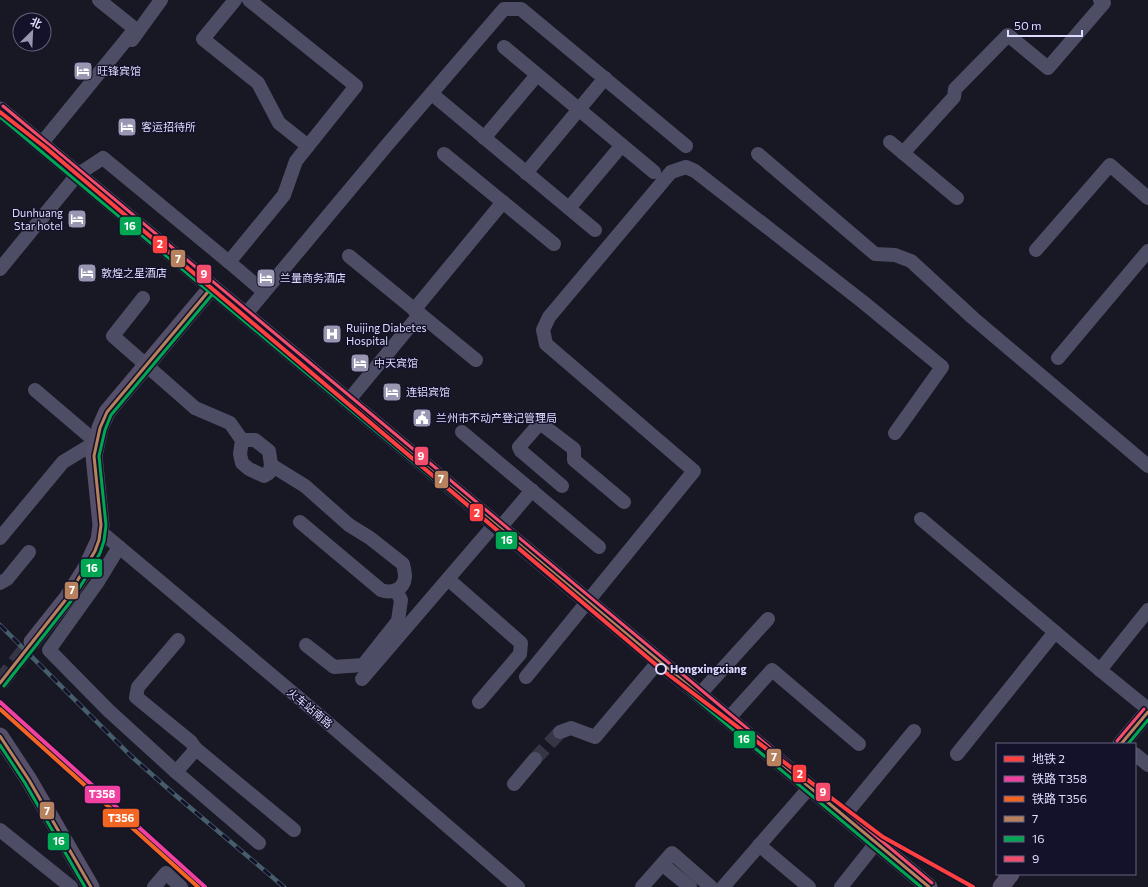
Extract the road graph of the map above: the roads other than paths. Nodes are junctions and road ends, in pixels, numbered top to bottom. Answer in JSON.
{"nodes":[{"id":1,"x":99,"y":0,"type":"edge"},
{"id":2,"x":161,"y":0,"type":"edge"},
{"id":3,"x":235,"y":0,"type":"edge"},
{"id":4,"x":249,"y":0,"type":"edge"},
{"id":5,"x":1100,"y":0,"type":"edge"},
{"id":6,"x":502,"y":5,"type":"edge"},
{"id":7,"x":504,"y":47,"type":"dead end"},
{"id":8,"x":537,"y":75,"type":"junction"},
{"id":9,"x":605,"y":78,"type":"junction"},
{"id":10,"x":432,"y":94,"type":"junction"},
{"id":11,"x":0,"y":110,"type":"edge"},
{"id":12,"x":579,"y":110,"type":"junction"},
{"id":13,"x":484,"y":138,"type":"junction"},
{"id":14,"x":890,"y":142,"type":"dead end"},
{"id":15,"x":622,"y":145,"type":"junction"},
{"id":16,"x":44,"y":146,"type":"junction"},
{"id":17,"x":308,"y":146,"type":"junction"},
{"id":18,"x":686,"y":146,"type":"dead end"},
{"id":19,"x":903,"y":153,"type":"junction"},
{"id":20,"x":444,"y":154,"type":"dead end"},
{"id":21,"x":758,"y":154,"type":"dead end"},
{"id":22,"x":654,"y":172,"type":"dead end"},
{"id":23,"x":526,"y":173,"type":"junction"},
{"id":24,"x":77,"y":175,"type":"junction"},
{"id":25,"x":957,"y":198,"type":"dead end"},
{"id":26,"x":1148,"y":198,"type":"edge"},
{"id":27,"x":503,"y":202,"type":"junction"},
{"id":28,"x":569,"y":208,"type":"junction"},
{"id":29,"x":595,"y":230,"type":"dead end"},
{"id":30,"x":554,"y":244,"type":"dead end"},
{"id":31,"x":1036,"y":250,"type":"dead end"},
{"id":32,"x":1148,"y":251,"type":"edge"},
{"id":33,"x":349,"y":256,"type":"dead end"},
{"id":34,"x":229,"y":262,"type":"junction"},
{"id":35,"x":0,"y":269,"type":"edge"},
{"id":36,"x":212,"y":287,"type":"junction"},
{"id":37,"x":264,"y":292,"type":"junction"},
{"id":38,"x":143,"y":298,"type":"dead end"},
{"id":39,"x":417,"y":312,"type":"junction"},
{"id":40,"x":245,"y":315,"type":"junction"},
{"id":41,"x":1058,"y":358,"type":"dead end"},
{"id":42,"x":476,"y":360,"type":"dead end"},
{"id":43,"x":147,"y":366,"type":"junction"},
{"id":44,"x":35,"y":390,"type":"dead end"},
{"id":45,"x":348,"y":401,"type":"junction"},
{"id":46,"x":462,"y":432,"type":"dead end"},
{"id":47,"x":895,"y":433,"type":"dead end"},
{"id":48,"x":242,"y":440,"type":"junction"},
{"id":49,"x":96,"y":442,"type":"junction"},
{"id":50,"x":521,"y":451,"type":"junction"},
{"id":51,"x":271,"y":465,"type":"junction"},
{"id":52,"x":1148,"y":466,"type":"edge"},
{"id":53,"x":506,"y":469,"type":"junction"},
{"id":54,"x":562,"y":486,"type":"dead end"},
{"id":55,"x":532,"y":490,"type":"junction"},
{"id":56,"x":624,"y":502,"type":"dead end"},
{"id":57,"x":922,"y":519,"type":"dead end"},
{"id":58,"x":300,"y":522,"type":"dead end"},
{"id":59,"x":498,"y":526,"type":"junction"},
{"id":60,"x":100,"y":531,"type":"junction"},
{"id":61,"x":0,"y":538,"type":"edge"},
{"id":62,"x":119,"y":546,"type":"junction"},
{"id":63,"x":599,"y":547,"type":"dead end"},
{"id":64,"x":29,"y":552,"type":"dead end"},
{"id":65,"x":448,"y":579,"type":"junction"},
{"id":66,"x":0,"y":582,"type":"edge"},
{"id":67,"x":396,"y":590,"type":"junction"},
{"id":68,"x":588,"y":602,"type":"junction"},
{"id":69,"x":1148,"y":610,"type":"edge"},
{"id":70,"x":768,"y":619,"type":"dead end"},
{"id":71,"x":1055,"y":632,"type":"junction"},
{"id":72,"x":178,"y":640,"type":"dead end"},
{"id":73,"x":32,"y":642,"type":"tunnel mouth"},
{"id":74,"x":306,"y":644,"type":"dead end"},
{"id":75,"x":659,"y":661,"type":"junction"},
{"id":76,"x":1100,"y":670,"type":"junction"},
{"id":77,"x":526,"y":677,"type":"dead end"},
{"id":78,"x":362,"y":679,"type":"dead end"},
{"id":79,"x":699,"y":695,"type":"junction"},
{"id":80,"x":479,"y":702,"type":"dead end"},
{"id":81,"x":1148,"y":711,"type":"edge"},
{"id":82,"x":728,"y":719,"type":"junction"},
{"id":83,"x":914,"y":731,"type":"dead end"},
{"id":84,"x":560,"y":732,"type":"tunnel mouth"},
{"id":85,"x":0,"y":736,"type":"edge"},
{"id":86,"x":1123,"y":743,"type":"edge"},
{"id":87,"x":859,"y":744,"type":"dead end"},
{"id":88,"x":196,"y":748,"type":"junction"},
{"id":89,"x":957,"y":754,"type":"dead end"},
{"id":90,"x":1136,"y":755,"type":"edge"},
{"id":91,"x":535,"y":759,"type":"tunnel mouth"},
{"id":92,"x":1148,"y":765,"type":"edge"},
{"id":93,"x":176,"y":772,"type":"junction"},
{"id":94,"x":514,"y":784,"type":"dead end"},
{"id":95,"x":810,"y":787,"type":"junction"},
{"id":96,"x":844,"y":816,"type":"junction"},
{"id":97,"x":0,"y":830,"type":"edge"},
{"id":98,"x":294,"y":830,"type":"dead end"},
{"id":99,"x":259,"y":843,"type":"dead end"},
{"id":100,"x":876,"y":843,"type":"junction"},
{"id":101,"x":759,"y":845,"type":"junction"},
{"id":102,"x":668,"y":869,"type":"dead end"},
{"id":103,"x":1011,"y":875,"type":"edge"},
{"id":104,"x":71,"y":887,"type":"edge"},
{"id":105,"x":91,"y":887,"type":"edge"},
{"id":106,"x":154,"y":887,"type":"edge"},
{"id":107,"x":181,"y":887,"type":"edge"},
{"id":108,"x":518,"y":887,"type":"edge"},
{"id":109,"x":642,"y":887,"type":"edge"},
{"id":110,"x":690,"y":887,"type":"edge"},
{"id":111,"x":711,"y":887,"type":"edge"},
{"id":112,"x":723,"y":887,"type":"edge"},
{"id":113,"x":809,"y":887,"type":"edge"},
{"id":114,"x":841,"y":887,"type":"edge"},
{"id":115,"x":929,"y":887,"type":"edge"},
{"id":116,"x":1000,"y":887,"type":"edge"}],
"edges":[{"from":1,"to":16,"type":"street"},
{"from":2,"to":16,"type":"street"},
{"from":3,"to":17,"type":"street"},
{"from":4,"to":17,"type":"street"},
{"from":5,"to":19,"type":"street"},
{"from":6,"to":9,"type":"street"},
{"from":6,"to":10,"type":"street"},
{"from":7,"to":8,"type":"street"},
{"from":8,"to":12,"type":"street"},
{"from":8,"to":13,"type":"street"},
{"from":9,"to":12,"type":"street"},
{"from":9,"to":18,"type":"street"},
{"from":10,"to":13,"type":"street"},
{"from":10,"to":37,"type":"street"},
{"from":11,"to":16,"type":"main road"},
{"from":12,"to":15,"type":"street"},
{"from":12,"to":23,"type":"street"},
{"from":13,"to":23,"type":"street"},
{"from":14,"to":19,"type":"street"},
{"from":15,"to":22,"type":"street"},
{"from":15,"to":28,"type":"street"},
{"from":16,"to":24,"type":"main road"},
{"from":17,"to":34,"type":"street"},
{"from":19,"to":25,"type":"street"},
{"from":20,"to":27,"type":"street"},
{"from":21,"to":52,"type":"street"},
{"from":23,"to":28,"type":"street"},
{"from":24,"to":34,"type":"street"},
{"from":24,"to":35,"type":"street"},
{"from":24,"to":36,"type":"main road"},
{"from":26,"to":31,"type":"street"},
{"from":27,"to":30,"type":"street"},
{"from":27,"to":39,"type":"street"},
{"from":28,"to":29,"type":"street"},
{"from":32,"to":41,"type":"street"},
{"from":33,"to":39,"type":"street"},
{"from":34,"to":37,"type":"street"},
{"from":36,"to":40,"type":"main road"},
{"from":36,"to":43,"type":"main road"},
{"from":37,"to":40,"type":"street"},
{"from":38,"to":43,"type":"street"},
{"from":39,"to":42,"type":"street"},
{"from":39,"to":45,"type":"street"},
{"from":40,"to":45,"type":"main road"},
{"from":43,"to":48,"type":"street"},
{"from":43,"to":49,"type":"main road"},
{"from":44,"to":49,"type":"street"},
{"from":45,"to":59,"type":"main road"},
{"from":46,"to":53,"type":"street"},
{"from":47,"to":68,"type":"street"},
{"from":48,"to":51,"type":"street"},
{"from":48,"to":51,"type":"street"},
{"from":49,"to":60,"type":"main road"},
{"from":49,"to":61,"type":"street"},
{"from":50,"to":53,"type":"street"},
{"from":50,"to":54,"type":"street"},
{"from":50,"to":56,"type":"street"},
{"from":51,"to":67,"type":"street"},
{"from":53,"to":55,"type":"street"},
{"from":55,"to":59,"type":"street"},
{"from":55,"to":63,"type":"street"},
{"from":57,"to":71,"type":"street"},
{"from":58,"to":67,"type":"street"},
{"from":59,"to":65,"type":"street"},
{"from":59,"to":68,"type":"main road"},
{"from":60,"to":62,"type":"street","name":"火车站南路"},
{"from":60,"to":73,"type":"main road"},
{"from":62,"to":93,"type":"street"},
{"from":62,"to":108,"type":"street","name":"火车站南路"},
{"from":64,"to":66,"type":"street"},
{"from":65,"to":78,"type":"street"},
{"from":65,"to":80,"type":"street"},
{"from":67,"to":74,"type":"street"},
{"from":68,"to":75,"type":"main road"},
{"from":68,"to":77,"type":"street"},
{"from":69,"to":76,"type":"street"},
{"from":70,"to":79,"type":"street"},
{"from":71,"to":76,"type":"street"},
{"from":71,"to":89,"type":"street"},
{"from":72,"to":88,"type":"street"},
{"from":75,"to":79,"type":"main road"},
{"from":75,"to":84,"type":"street"},
{"from":76,"to":81,"type":"street"},
{"from":79,"to":82,"type":"main road"},
{"from":81,"to":86,"type":"main road"},
{"from":82,"to":87,"type":"street"},
{"from":82,"to":95,"type":"main road"},
{"from":83,"to":96,"type":"street"},
{"from":85,"to":105,"type":"main road"},
{"from":88,"to":93,"type":"street"},
{"from":88,"to":98,"type":"street"},
{"from":90,"to":92,"type":"street"},
{"from":91,"to":94,"type":"street"},
{"from":93,"to":99,"type":"street"},
{"from":95,"to":96,"type":"main road"},
{"from":95,"to":101,"type":"street"},
{"from":96,"to":100,"type":"main road"},
{"from":97,"to":104,"type":"street"},
{"from":100,"to":114,"type":"street"},
{"from":100,"to":115,"type":"main road"},
{"from":101,"to":112,"type":"street"},
{"from":101,"to":113,"type":"street"},
{"from":102,"to":110,"type":"street"},
{"from":103,"to":116,"type":"main road"},
{"from":106,"to":107,"type":"street"},
{"from":109,"to":111,"type":"street"}]}
